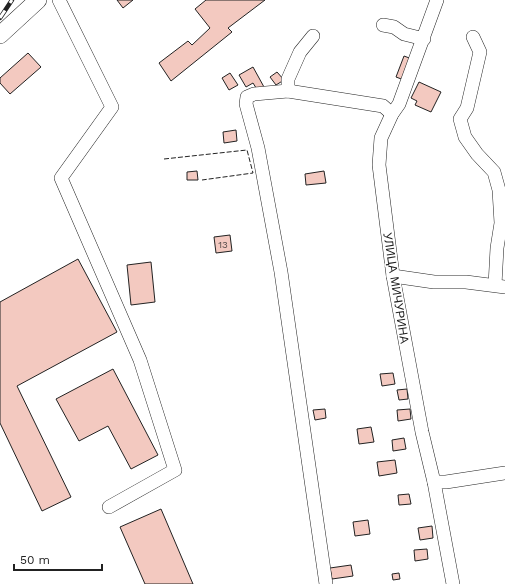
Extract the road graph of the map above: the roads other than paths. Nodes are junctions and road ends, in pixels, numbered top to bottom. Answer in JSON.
{"nodes":[{"id":1,"x":38,"y":0,"type":"edge"},
{"id":2,"x":59,"y":0,"type":"edge"},
{"id":3,"x":437,"y":0,"type":"edge"},
{"id":4,"x":382,"y":25,"type":"dead end"},
{"id":5,"x":0,"y":35,"type":"edge"},
{"id":6,"x":313,"y":36,"type":"dead end"},
{"id":7,"x":473,"y":37,"type":"dead end"},
{"id":8,"x":424,"y":39,"type":"junction"},
{"id":9,"x":288,"y":90,"type":"junction"},
{"id":10,"x":392,"y":114,"type":"junction"},
{"id":11,"x":393,"y":276,"type":"junction"},
{"id":12,"x":500,"y":286,"type":"edge"},
{"id":13,"x":505,"y":473,"type":"edge"},
{"id":14,"x":434,"y":482,"type":"junction"},
{"id":15,"x":109,"y":507,"type":"dead end"},
{"id":16,"x":326,"y":584,"type":"edge"},
{"id":17,"x":453,"y":584,"type":"edge"}],
"edges":[{"from":1,"to":5,"type":"main road"},
{"from":2,"to":15,"type":"street"},
{"from":3,"to":8,"type":"street","name":"УЛИЦА МИЧУРИНА"},
{"from":4,"to":8,"type":"street"},
{"from":6,"to":9,"type":"street"},
{"from":7,"to":12,"type":"street"},
{"from":8,"to":10,"type":"street","name":"УЛИЦА МИЧУРИНА"},
{"from":9,"to":10,"type":"street"},
{"from":9,"to":16,"type":"street"},
{"from":10,"to":11,"type":"street","name":"УЛИЦА МИЧУРИНА"},
{"from":11,"to":12,"type":"street"},
{"from":11,"to":14,"type":"street","name":"УЛИЦА МИЧУРИНА"},
{"from":13,"to":14,"type":"street"},
{"from":14,"to":17,"type":"street","name":"УЛИЦА МИЧУРИНА"}]}
